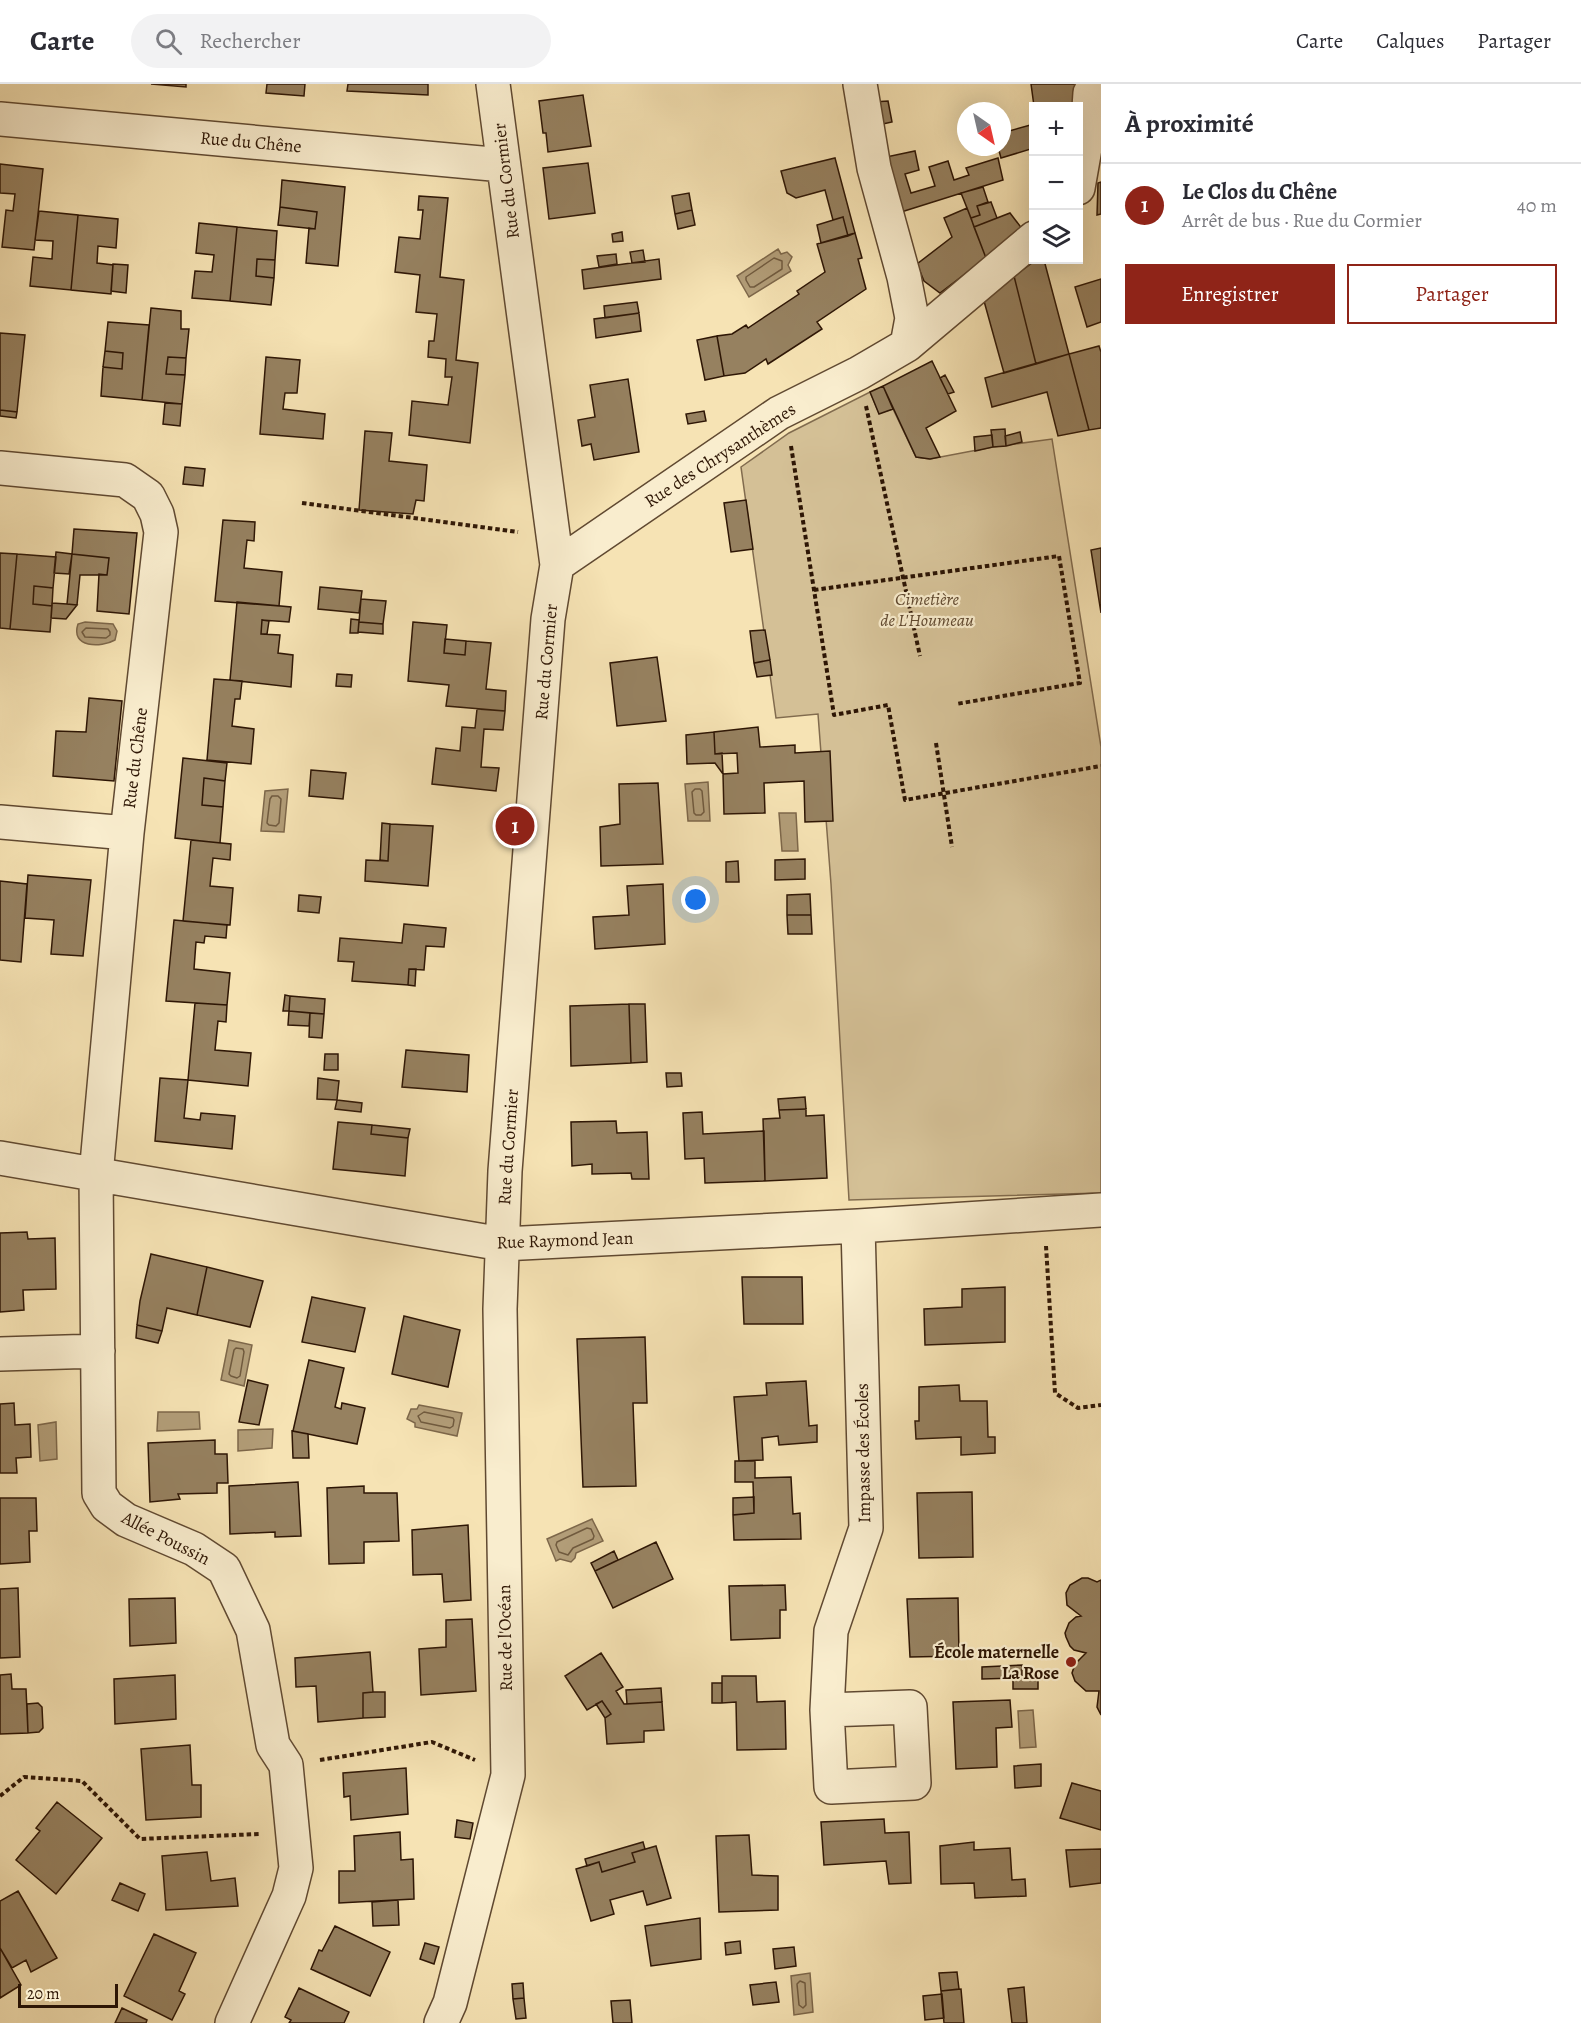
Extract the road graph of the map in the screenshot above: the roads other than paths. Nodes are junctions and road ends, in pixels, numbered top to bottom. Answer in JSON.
{"nodes":[{"id":1,"x":494,"y":84,"type":"edge"},
{"id":2,"x":860,"y":84,"type":"edge"},
{"id":3,"x":1093,"y":89,"type":"edge"},
{"id":4,"x":0,"y":119,"type":"edge"},
{"id":5,"x":1083,"y":160,"type":"edge"},
{"id":6,"x":503,"y":165,"type":"junction"},
{"id":7,"x":1029,"y":242,"type":"edge"},
{"id":8,"x":907,"y":345,"type":"junction"},
{"id":9,"x":0,"y":468,"type":"edge"},
{"id":10,"x":555,"y":551,"type":"junction"},
{"id":11,"x":0,"y":822,"type":"edge"},
{"id":12,"x":127,"y":833,"type":"junction"},
{"id":13,"x":0,"y":1158,"type":"edge"},
{"id":14,"x":96,"y":1175,"type":"junction"},
{"id":15,"x":1101,"y":1210,"type":"edge"},
{"id":16,"x":858,"y":1226,"type":"junction"},
{"id":17,"x":502,"y":1244,"type":"junction"},
{"id":18,"x":98,"y":1351,"type":"junction"},
{"id":19,"x":0,"y":1354,"type":"edge"},
{"id":20,"x":827,"y":1710,"type":"dead end"},
{"id":21,"x":232,"y":2023,"type":"edge"},
{"id":22,"x":441,"y":2023,"type":"edge"}],
"edges":[{"from":1,"to":6,"type":"street","name":"Rue du Cormier"},
{"from":2,"to":8,"type":"street"},
{"from":3,"to":5,"type":"street"},
{"from":4,"to":6,"type":"street","name":"Rue du Chêne"},
{"from":6,"to":10,"type":"street","name":"Rue du Cormier"},
{"from":7,"to":8,"type":"street","name":"Rue des Chrysanthèmes"},
{"from":8,"to":10,"type":"street","name":"Rue des Chrysanthèmes"},
{"from":9,"to":12,"type":"street","name":"Rue du Chêne"},
{"from":10,"to":17,"type":"street","name":"Rue du Cormier"},
{"from":11,"to":12,"type":"street"},
{"from":12,"to":14,"type":"street","name":"Rue du Chêne"},
{"from":13,"to":14,"type":"street","name":"Rue Raymond Jean"},
{"from":14,"to":17,"type":"street","name":"Rue Raymond Jean"},
{"from":14,"to":18,"type":"street","name":"Allée Poussin"},
{"from":15,"to":16,"type":"street","name":"Rue Raymond Jean"},
{"from":16,"to":17,"type":"street","name":"Rue Raymond Jean"},
{"from":16,"to":20,"type":"street","name":"Impasse des Écoles"},
{"from":17,"to":22,"type":"street","name":"Rue de l'Océan"},
{"from":18,"to":19,"type":"street"},
{"from":18,"to":21,"type":"street","name":"Allée Poussin"}]}
